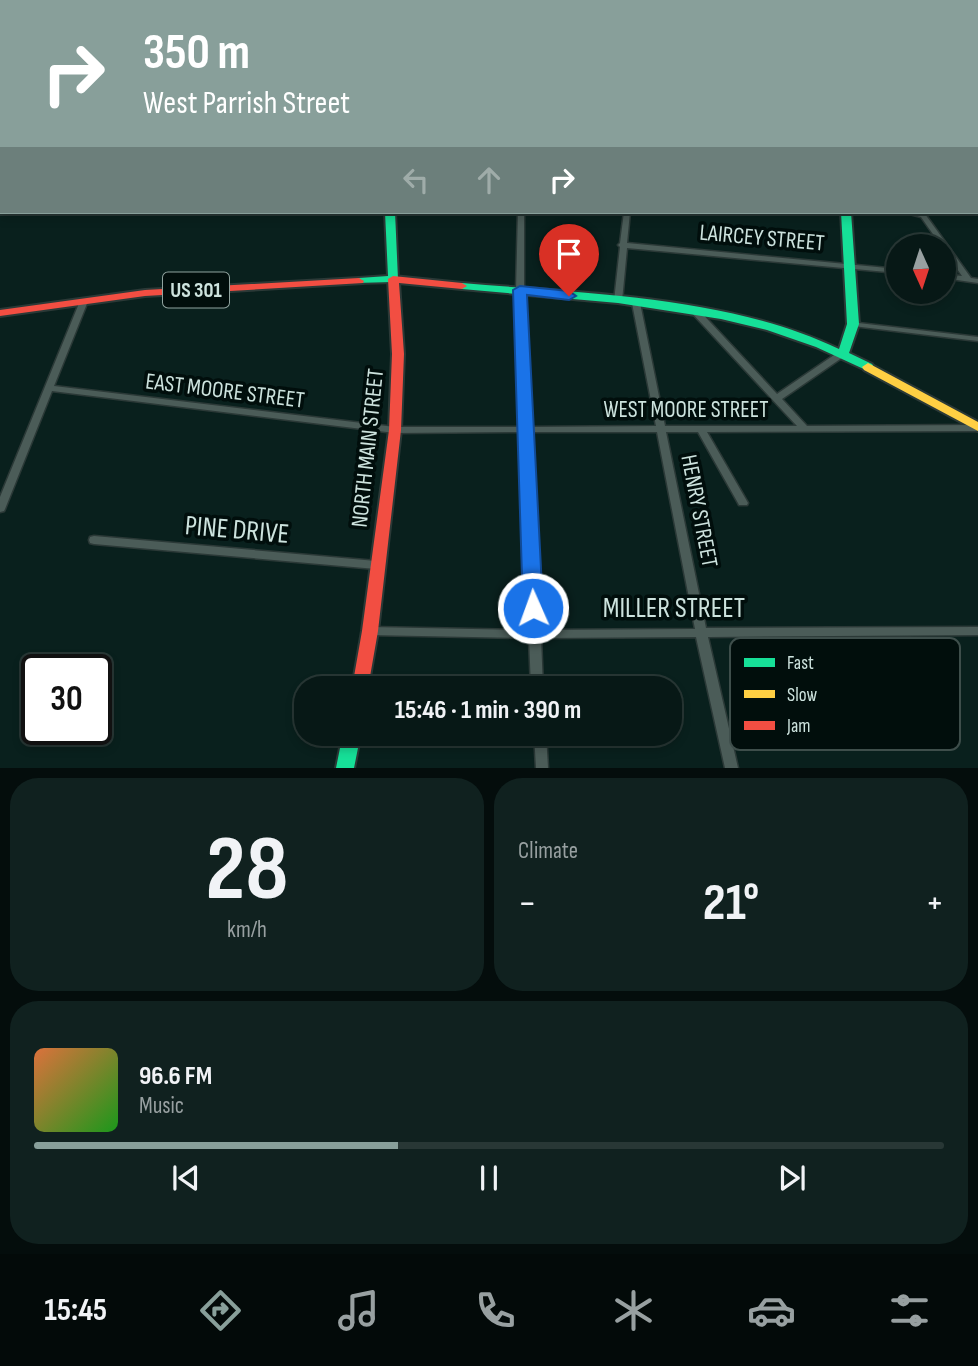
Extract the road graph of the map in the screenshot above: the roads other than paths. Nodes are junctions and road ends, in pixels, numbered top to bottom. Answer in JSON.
{"nodes":[{"id":1,"x":390,"y":214,"type":"edge"},
{"id":2,"x":521,"y":214,"type":"edge"},
{"id":3,"x":626,"y":214,"type":"edge"},
{"id":4,"x":846,"y":214,"type":"edge"},
{"id":5,"x":918,"y":214,"type":"edge"},
{"id":6,"x":622,"y":245,"type":"junction"},
{"id":7,"x":850,"y":266,"type":"junction"},
{"id":8,"x":886,"y":270,"type":"edge"},
{"id":9,"x":956,"y":278,"type":"edge"},
{"id":10,"x":393,"y":279,"type":"junction"},
{"id":11,"x":968,"y":279,"type":"junction"},
{"id":12,"x":978,"y":281,"type":"edge"},
{"id":13,"x":520,"y":290,"type":"junction"},
{"id":14,"x":84,"y":301,"type":"junction"},
{"id":15,"x":618,"y":301,"type":"junction"},
{"id":16,"x":636,"y":303,"type":"junction"},
{"id":17,"x":694,"y":309,"type":"junction"},
{"id":18,"x":0,"y":313,"type":"edge"},
{"id":19,"x":853,"y":324,"type":"junction"},
{"id":20,"x":978,"y":339,"type":"edge"},
{"id":21,"x":842,"y":353,"type":"junction"},
{"id":22,"x":50,"y":387,"type":"junction"},
{"id":23,"x":776,"y":399,"type":"junction"},
{"id":24,"x":978,"y":427,"type":"edge"},
{"id":25,"x":526,"y":429,"type":"junction"},
{"id":26,"x":662,"y":429,"type":"junction"},
{"id":27,"x":701,"y":429,"type":"junction"},
{"id":28,"x":805,"y":429,"type":"junction"},
{"id":29,"x":395,"y":430,"type":"junction"},
{"id":30,"x":743,"y":503,"type":"dead end"},
{"id":31,"x":0,"y":509,"type":"edge"},
{"id":32,"x":94,"y":540,"type":"dead end"},
{"id":33,"x":376,"y":565,"type":"junction"},
{"id":34,"x":370,"y":631,"type":"junction"},
{"id":35,"x":978,"y":631,"type":"edge"},
{"id":36,"x":701,"y":632,"type":"junction"},
{"id":37,"x":534,"y":634,"type":"junction"},
{"id":38,"x":362,"y":676,"type":"edge"},
{"id":39,"x":536,"y":676,"type":"edge"},
{"id":40,"x":349,"y":746,"type":"edge"},
{"id":41,"x":541,"y":746,"type":"edge"},
{"id":42,"x":345,"y":768,"type":"edge"},
{"id":43,"x":542,"y":768,"type":"edge"},
{"id":44,"x":732,"y":768,"type":"edge"}],
"edges":[{"from":1,"to":10,"type":"street","name":"NORTH MAIN STREET"},
{"from":2,"to":13,"type":"street"},
{"from":3,"to":6,"type":"street"},
{"from":4,"to":7,"type":"street"},
{"from":5,"to":11,"type":"street"},
{"from":6,"to":7,"type":"street","name":"LAIRCEY STREET"},
{"from":6,"to":15,"type":"street"},
{"from":7,"to":8,"type":"street","name":"LAIRCEY STREET"},
{"from":7,"to":19,"type":"street"},
{"from":9,"to":11,"type":"street"},
{"from":10,"to":13,"type":"street"},
{"from":10,"to":14,"type":"street","number":"US 301"},
{"from":10,"to":29,"type":"street","name":"NORTH MAIN STREET"},
{"from":11,"to":12,"type":"street"},
{"from":13,"to":15,"type":"street"},
{"from":13,"to":25,"type":"street"},
{"from":14,"to":18,"type":"street","number":"US 301"},
{"from":14,"to":22,"type":"street"},
{"from":15,"to":16,"type":"street"},
{"from":16,"to":17,"type":"street"},
{"from":16,"to":26,"type":"street","name":"HENRY STREET"},
{"from":17,"to":21,"type":"street"},
{"from":17,"to":23,"type":"street"},
{"from":19,"to":20,"type":"street"},
{"from":19,"to":21,"type":"street"},
{"from":21,"to":23,"type":"street"},
{"from":21,"to":24,"type":"street"},
{"from":22,"to":29,"type":"street","name":"EAST MOORE STREET"},
{"from":22,"to":31,"type":"street"},
{"from":23,"to":28,"type":"street"},
{"from":24,"to":28,"type":"street","name":"WEST MOORE STREET"},
{"from":25,"to":26,"type":"street","name":"WEST MOORE STREET"},
{"from":25,"to":29,"type":"street","name":"WEST MOORE STREET"},
{"from":25,"to":37,"type":"street"},
{"from":26,"to":27,"type":"street","name":"WEST MOORE STREET"},
{"from":26,"to":36,"type":"street","name":"HENRY STREET"},
{"from":27,"to":28,"type":"street","name":"WEST MOORE STREET"},
{"from":27,"to":30,"type":"street"},
{"from":29,"to":33,"type":"street","name":"NORTH MAIN STREET"},
{"from":32,"to":33,"type":"street","name":"PINE DRIVE"},
{"from":33,"to":34,"type":"street","name":"NORTH MAIN STREET"},
{"from":34,"to":37,"type":"street","name":"MILLER STREET"},
{"from":34,"to":38,"type":"street","name":"NORTH MAIN STREET"},
{"from":35,"to":36,"type":"street","name":"MILLER STREET"},
{"from":36,"to":37,"type":"street","name":"MILLER STREET"},
{"from":36,"to":44,"type":"street","name":"HENRY STREET"},
{"from":37,"to":39,"type":"street"},
{"from":40,"to":42,"type":"street"},
{"from":41,"to":43,"type":"street"}]}
